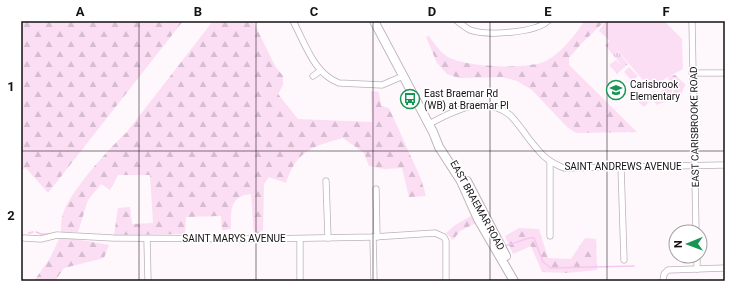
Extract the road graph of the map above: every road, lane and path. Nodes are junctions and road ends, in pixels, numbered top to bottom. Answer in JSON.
{"nodes":[{"id":1,"x":293,"y":21,"type":"edge"},
{"id":2,"x":374,"y":21,"type":"edge"},
{"id":3,"x":457,"y":21,"type":"edge"},
{"id":4,"x":548,"y":21,"type":"edge"},
{"id":5,"x":692,"y":21,"type":"edge"},
{"id":6,"x":320,"y":70,"type":"junction"},
{"id":7,"x":692,"y":73,"type":"junction"},
{"id":8,"x":725,"y":73,"type":"edge"},
{"id":9,"x":313,"y":76,"type":"dead end"},
{"id":10,"x":403,"y":76,"type":"junction"},
{"id":11,"x":429,"y":124,"type":"junction"},
{"id":12,"x":550,"y":163,"type":"junction"},
{"id":13,"x":725,"y":165,"type":"edge"},
{"id":14,"x":694,"y":166,"type":"junction"},
{"id":15,"x":620,"y":167,"type":"junction"},
{"id":16,"x":326,"y":181,"type":"dead end"},
{"id":17,"x":376,"y":189,"type":"dead end"},
{"id":18,"x":696,"y":224,"type":"edge"},
{"id":19,"x":550,"y":236,"type":"dead end"},
{"id":20,"x":375,"y":237,"type":"junction"},
{"id":21,"x":24,"y":238,"type":"dead end"},
{"id":22,"x":328,"y":238,"type":"junction"},
{"id":23,"x":147,"y":239,"type":"junction"},
{"id":24,"x":300,"y":239,"type":"junction"},
{"id":25,"x":624,"y":260,"type":"dead end"},
{"id":26,"x":697,"y":264,"type":"edge"},
{"id":27,"x":725,"y":268,"type":"edge"},
{"id":28,"x":697,"y":269,"type":"junction"},
{"id":29,"x":148,"y":281,"type":"edge"},
{"id":30,"x":300,"y":281,"type":"edge"},
{"id":31,"x":374,"y":281,"type":"edge"},
{"id":32,"x":446,"y":281,"type":"edge"},
{"id":33,"x":514,"y":281,"type":"edge"},
{"id":34,"x":663,"y":281,"type":"edge"}],
"edges":[{"from":1,"to":6,"type":"street"},
{"from":2,"to":10,"type":"street","name":"EAST BRAEMAR ROAD"},
{"from":3,"to":4,"type":"street"},
{"from":5,"to":7,"type":"street","name":"EAST CARISBROOKE ROAD"},
{"from":6,"to":9,"type":"street"},
{"from":6,"to":10,"type":"street"},
{"from":7,"to":8,"type":"street"},
{"from":7,"to":14,"type":"street","name":"EAST CARISBROOKE ROAD"},
{"from":10,"to":11,"type":"street","name":"EAST BRAEMAR ROAD"},
{"from":11,"to":12,"type":"street","name":"SAINT ANDREWS AVENUE"},
{"from":11,"to":33,"type":"street","name":"EAST BRAEMAR ROAD"},
{"from":12,"to":15,"type":"street","name":"SAINT ANDREWS AVENUE"},
{"from":12,"to":19,"type":"street"},
{"from":13,"to":14,"type":"street","name":"SAINT ANDREWS AVENUE"},
{"from":14,"to":15,"type":"street","name":"SAINT ANDREWS AVENUE"},
{"from":14,"to":18,"type":"street","name":"EAST CARISBROOKE ROAD"},
{"from":15,"to":25,"type":"street"},
{"from":16,"to":22,"type":"street"},
{"from":17,"to":20,"type":"street"},
{"from":20,"to":22,"type":"street","name":"SAINT MARYS AVENUE"},
{"from":20,"to":31,"type":"street"},
{"from":20,"to":32,"type":"street","name":"SAINT MARYS AVENUE"},
{"from":21,"to":23,"type":"street","name":"SAINT MARYS AVENUE"},
{"from":22,"to":24,"type":"street","name":"SAINT MARYS AVENUE"},
{"from":23,"to":24,"type":"street","name":"SAINT MARYS AVENUE"},
{"from":23,"to":29,"type":"street"},
{"from":24,"to":30,"type":"street"},
{"from":26,"to":28,"type":"street"},
{"from":27,"to":28,"type":"street"},
{"from":28,"to":34,"type":"street"}]}
